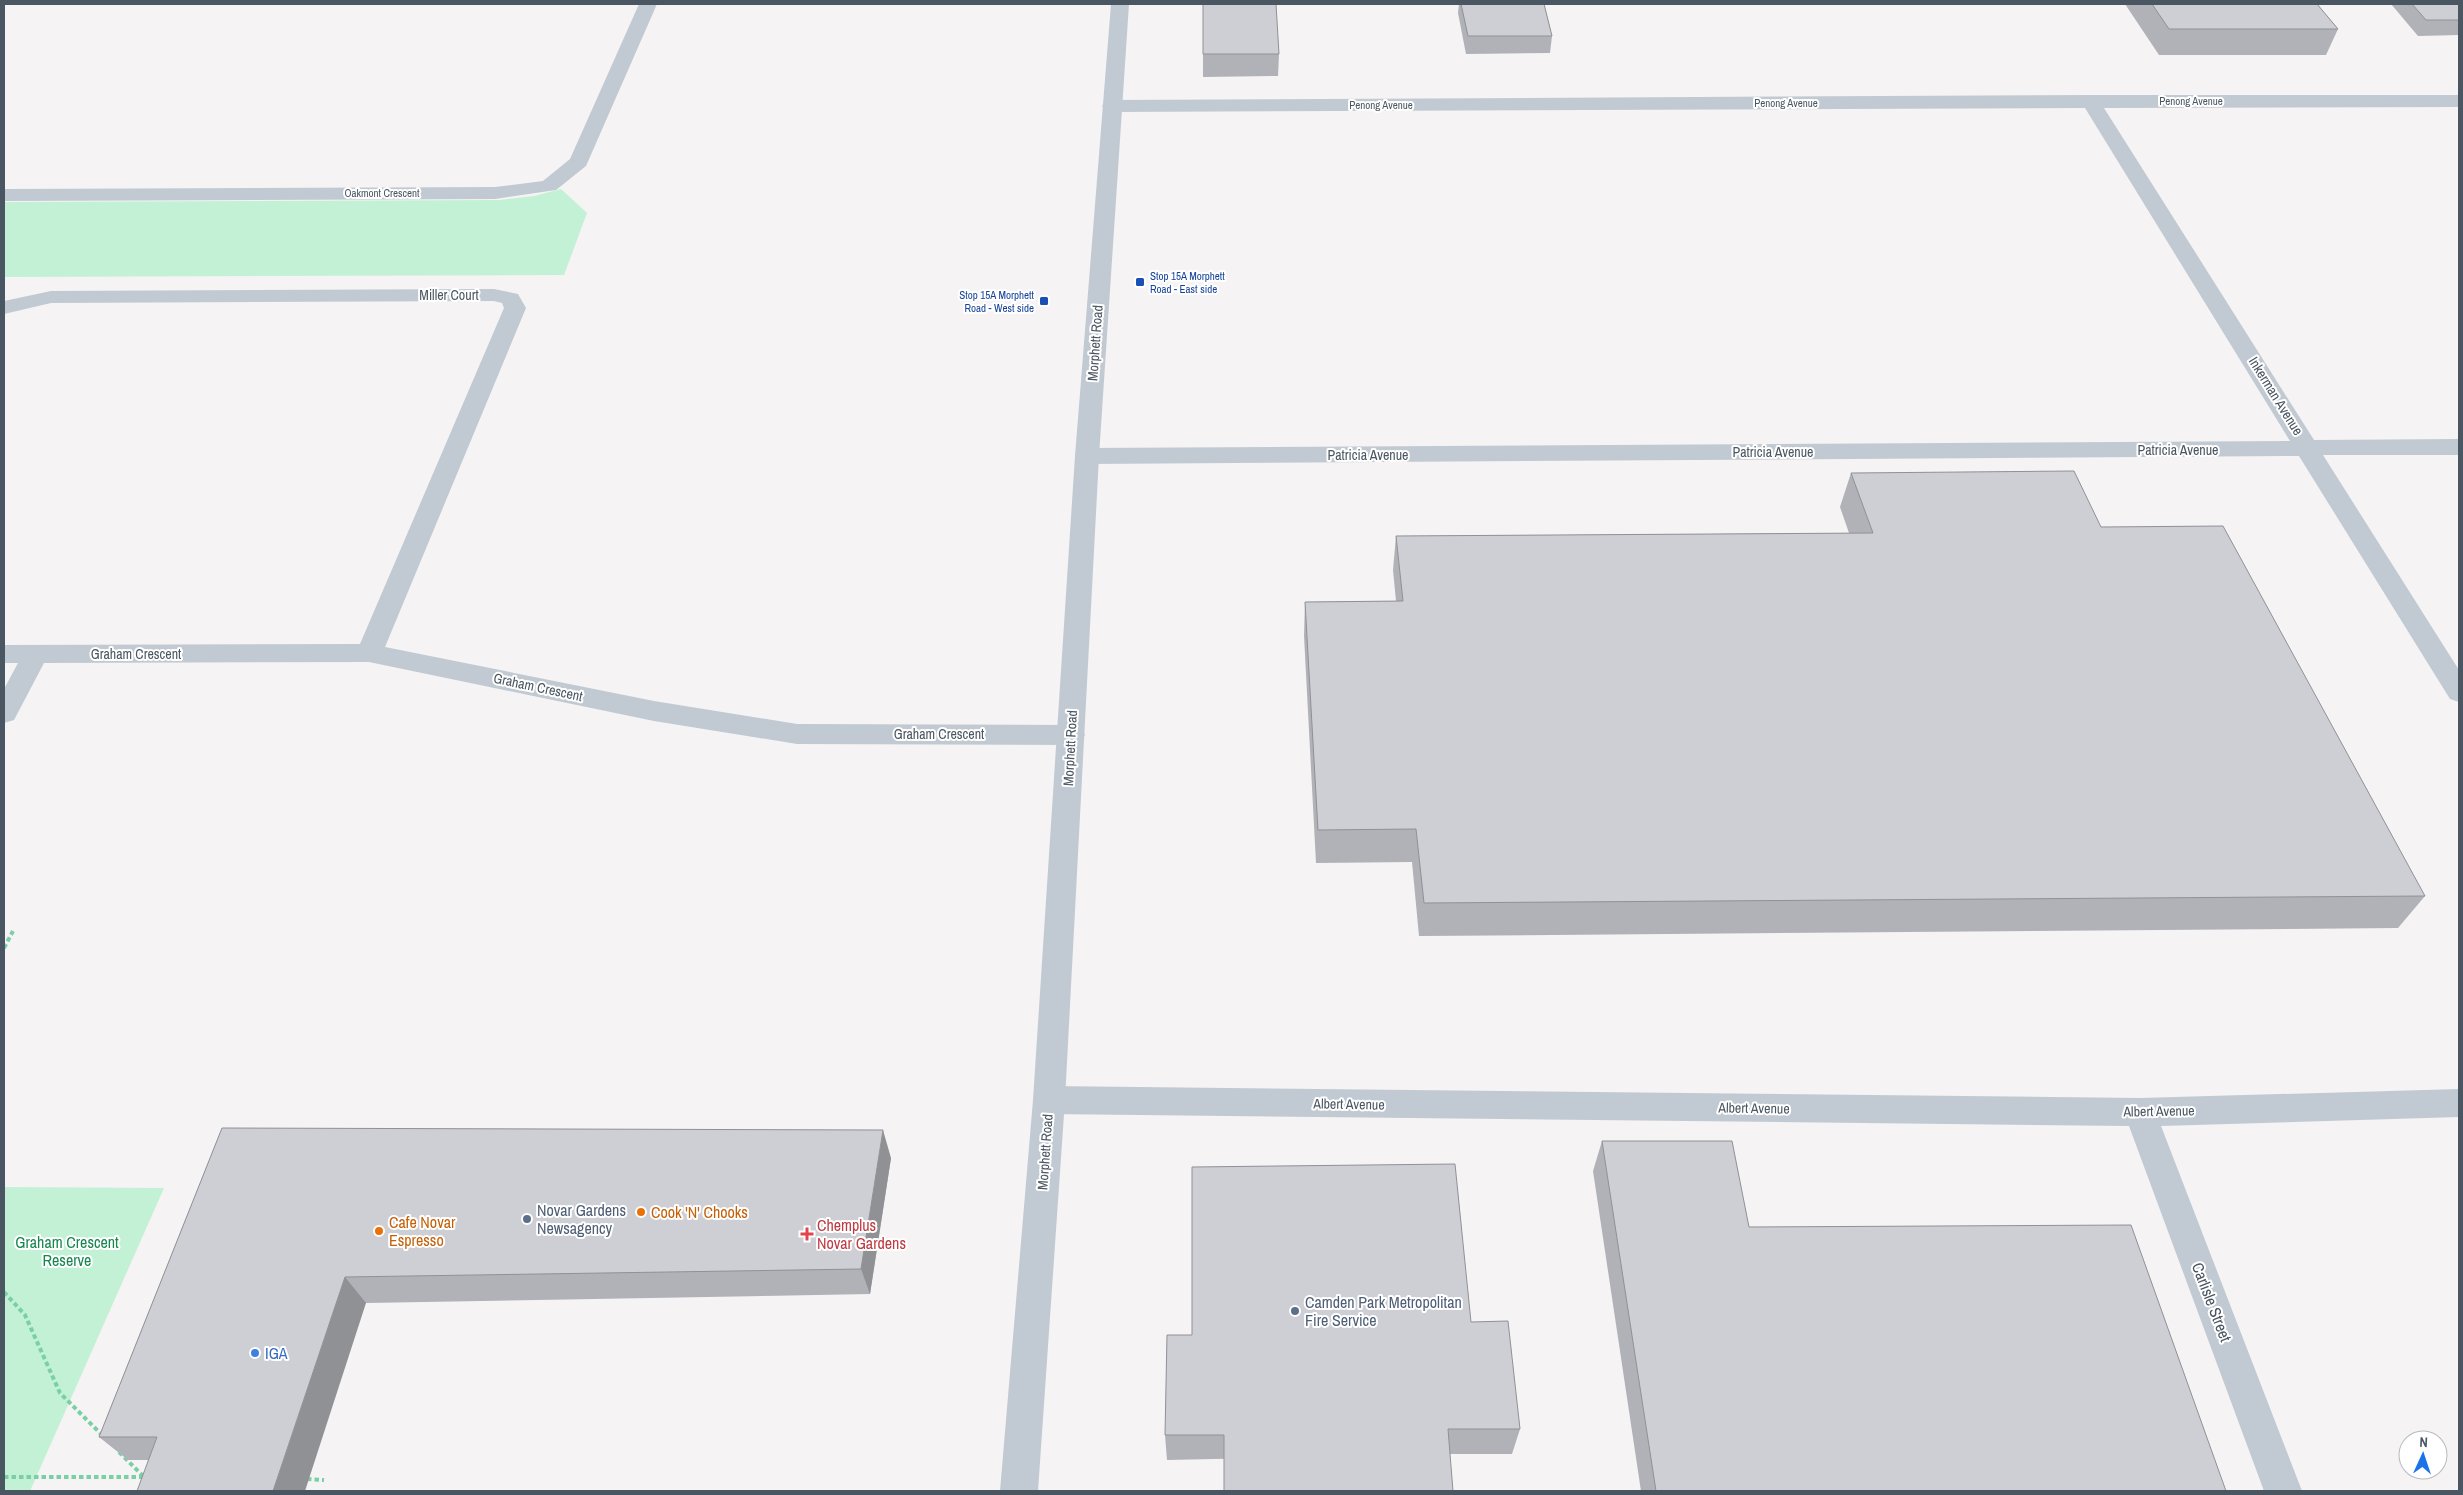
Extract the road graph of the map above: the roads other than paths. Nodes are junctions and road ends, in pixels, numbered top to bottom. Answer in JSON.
{"nodes":[{"id":1,"x":648,"y":4,"type":"edge"},
{"id":2,"x":1120,"y":4,"type":"edge"},
{"id":3,"x":2459,"y":100,"type":"edge"},
{"id":4,"x":2090,"y":102,"type":"junction"},
{"id":5,"x":1112,"y":106,"type":"junction"},
{"id":6,"x":4,"y":195,"type":"edge"},
{"id":7,"x":4,"y":307,"type":"edge"},
{"id":8,"x":2459,"y":447,"type":"edge"},
{"id":9,"x":2309,"y":449,"type":"junction"},
{"id":10,"x":1087,"y":456,"type":"junction"},
{"id":11,"x":369,"y":653,"type":"junction"},
{"id":12,"x":4,"y":654,"type":"edge"},
{"id":13,"x":36,"y":654,"type":"junction"},
{"id":14,"x":2459,"y":692,"type":"edge"},
{"id":15,"x":4,"y":713,"type":"edge"},
{"id":16,"x":1071,"y":735,"type":"junction"},
{"id":17,"x":1048,"y":1100,"type":"junction"},
{"id":18,"x":2459,"y":1103,"type":"edge"},
{"id":19,"x":2140,"y":1112,"type":"junction"},
{"id":20,"x":1019,"y":1491,"type":"edge"},
{"id":21,"x":2283,"y":1491,"type":"edge"}],
"edges":[{"from":1,"to":6,"type":"street","name":"Oakmont Crescent"},
{"from":2,"to":5,"type":"street","name":"Morphett Road"},
{"from":3,"to":4,"type":"street","name":"Penong Avenue"},
{"from":4,"to":5,"type":"street","name":"Penong Avenue"},
{"from":4,"to":9,"type":"street","name":"Inkerman Avenue"},
{"from":5,"to":10,"type":"street","name":"Morphett Road"},
{"from":7,"to":11,"type":"street","name":"Miller Court"},
{"from":8,"to":9,"type":"street","name":"Patricia Avenue"},
{"from":9,"to":10,"type":"street","name":"Patricia Avenue"},
{"from":9,"to":14,"type":"street","name":"Inkerman Avenue"},
{"from":10,"to":16,"type":"street","name":"Morphett Road"},
{"from":11,"to":13,"type":"street","name":"Graham Crescent"},
{"from":11,"to":16,"type":"street","name":"Graham Crescent"},
{"from":12,"to":13,"type":"street","name":"Graham Crescent"},
{"from":13,"to":15,"type":"street"},
{"from":16,"to":17,"type":"street","name":"Morphett Road"},
{"from":17,"to":19,"type":"street","name":"Albert Avenue"},
{"from":17,"to":20,"type":"street","name":"Morphett Road"},
{"from":18,"to":19,"type":"street","name":"Albert Avenue"},
{"from":19,"to":21,"type":"street","name":"Carlisle Street"}]}
